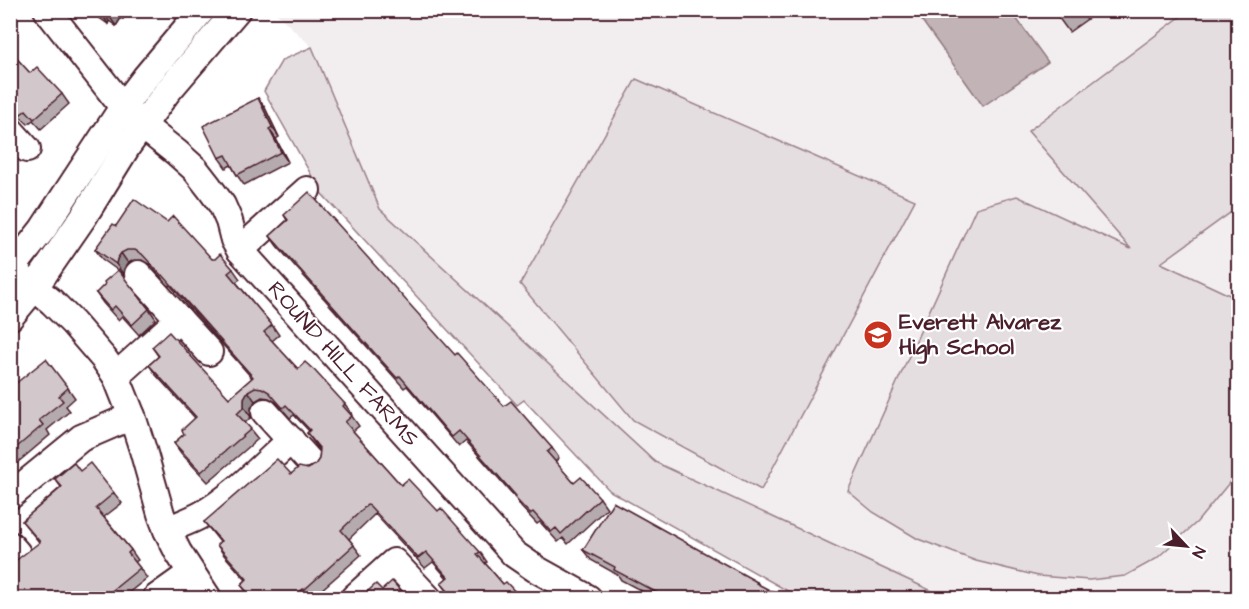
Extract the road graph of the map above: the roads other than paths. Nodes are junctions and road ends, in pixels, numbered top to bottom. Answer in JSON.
{"nodes":[{"id":1,"x":47,"y":10,"type":"edge"},
{"id":2,"x":202,"y":10,"type":"edge"},
{"id":3,"x":237,"y":10,"type":"edge"},
{"id":4,"x":123,"y":107,"type":"junction"},
{"id":5,"x":143,"y":126,"type":"junction"},
{"id":6,"x":307,"y":190,"type":"edge"},
{"id":7,"x":240,"y":250,"type":"junction"},
{"id":8,"x":11,"y":269,"type":"edge"},
{"id":9,"x":138,"y":274,"type":"dead end"},
{"id":10,"x":35,"y":287,"type":"junction"},
{"id":11,"x":10,"y":317,"type":"edge"},
{"id":12,"x":180,"y":319,"type":"junction"},
{"id":13,"x":209,"y":351,"type":"dead end"},
{"id":14,"x":116,"y":376,"type":"junction"},
{"id":15,"x":265,"y":412,"type":"dead end"},
{"id":16,"x":132,"y":416,"type":"junction"},
{"id":17,"x":291,"y":440,"type":"junction"},
{"id":18,"x":312,"y":464,"type":"edge"},
{"id":19,"x":10,"y":496,"type":"edge"},
{"id":20,"x":167,"y":530,"type":"junction"},
{"id":21,"x":191,"y":573,"type":"junction"},
{"id":22,"x":156,"y":598,"type":"edge"},
{"id":23,"x":208,"y":598,"type":"edge"},
{"id":24,"x":354,"y":598,"type":"edge"},
{"id":25,"x":428,"y":598,"type":"edge"},
{"id":26,"x":588,"y":598,"type":"edge"}],
"edges":[{"from":1,"to":4,"type":"street","name":"ROUND HILL FARMS"},
{"from":2,"to":4,"type":"street"},
{"from":3,"to":5,"type":"street"},
{"from":4,"to":5,"type":"street","name":"ROUND HILL FARMS"},
{"from":4,"to":8,"type":"street"},
{"from":5,"to":7,"type":"street","name":"ROUND HILL FARMS"},
{"from":5,"to":10,"type":"street"},
{"from":6,"to":7,"type":"street"},
{"from":7,"to":26,"type":"street","name":"ROUND HILL FARMS"},
{"from":8,"to":10,"type":"street"},
{"from":9,"to":12,"type":"street"},
{"from":10,"to":11,"type":"street"},
{"from":10,"to":14,"type":"street"},
{"from":12,"to":13,"type":"street"},
{"from":12,"to":14,"type":"street"},
{"from":14,"to":16,"type":"street"},
{"from":15,"to":17,"type":"street"},
{"from":16,"to":19,"type":"street"},
{"from":16,"to":20,"type":"street"},
{"from":17,"to":18,"type":"street"},
{"from":17,"to":20,"type":"street"},
{"from":20,"to":21,"type":"street"},
{"from":21,"to":22,"type":"street"},
{"from":21,"to":23,"type":"street"},
{"from":24,"to":25,"type":"street"}]}
